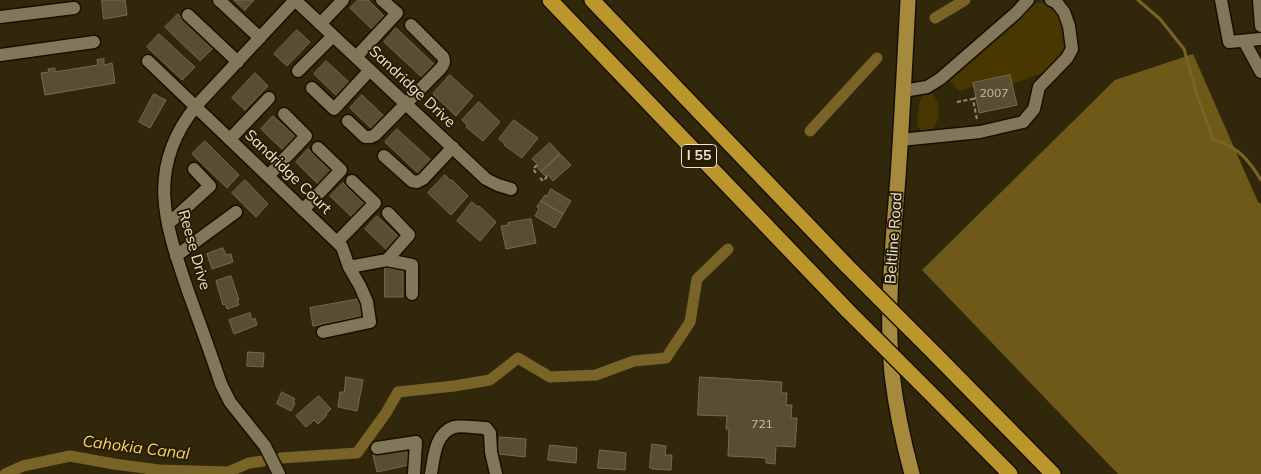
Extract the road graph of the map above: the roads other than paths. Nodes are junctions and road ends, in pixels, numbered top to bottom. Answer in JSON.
{"nodes":[{"id":1,"x":219,"y":0,"type":"edge"},
{"id":2,"x":295,"y":0,"type":"edge"},
{"id":3,"x":343,"y":0,"type":"edge"},
{"id":4,"x":382,"y":0,"type":"edge"},
{"id":5,"x":550,"y":0,"type":"edge"},
{"id":6,"x":592,"y":0,"type":"edge"},
{"id":7,"x":908,"y":0,"type":"edge"},
{"id":8,"x":1028,"y":0,"type":"edge"},
{"id":9,"x":1052,"y":0,"type":"edge"},
{"id":10,"x":1221,"y":0,"type":"edge"},
{"id":11,"x":1259,"y":0,"type":"edge"},
{"id":12,"x":74,"y":8,"type":"dead end"},
{"id":13,"x":188,"y":15,"type":"dead end"},
{"id":14,"x":0,"y":17,"type":"edge"},
{"id":15,"x":320,"y":24,"type":"junction"},
{"id":16,"x":411,"y":25,"type":"dead end"},
{"id":17,"x":1261,"y":26,"type":"edge"},
{"id":18,"x":333,"y":36,"type":"junction"},
{"id":19,"x":260,"y":38,"type":"junction"},
{"id":20,"x":1261,"y":39,"type":"edge"},
{"id":21,"x":1244,"y":41,"type":"junction"},
{"id":22,"x":94,"y":42,"type":"dead end"},
{"id":23,"x":0,"y":55,"type":"edge"},
{"id":24,"x":356,"y":57,"type":"junction"},
{"id":25,"x":148,"y":61,"type":"dead end"},
{"id":26,"x":238,"y":62,"type":"junction"},
{"id":27,"x":370,"y":70,"type":"junction"},
{"id":28,"x":298,"y":71,"type":"dead end"},
{"id":29,"x":1261,"y":72,"type":"edge"},
{"id":30,"x":312,"y":88,"type":"dead end"},
{"id":31,"x":903,"y":92,"type":"junction"},
{"id":32,"x":268,"y":98,"type":"dead end"},
{"id":33,"x":406,"y":104,"type":"junction"},
{"id":34,"x":196,"y":106,"type":"junction"},
{"id":35,"x":284,"y":114,"type":"dead end"},
{"id":36,"x":348,"y":121,"type":"dead end"},
{"id":37,"x":230,"y":139,"type":"junction"},
{"id":38,"x":900,"y":140,"type":"junction"},
{"id":39,"x":318,"y":148,"type":"dead end"},
{"id":40,"x":452,"y":148,"type":"junction"},
{"id":41,"x":384,"y":156,"type":"dead end"},
{"id":42,"x":194,"y":169,"type":"dead end"},
{"id":43,"x":268,"y":176,"type":"junction"},
{"id":44,"x":352,"y":181,"type":"dead end"},
{"id":45,"x":511,"y":189,"type":"dead end"},
{"id":46,"x":303,"y":210,"type":"junction"},
{"id":47,"x":236,"y":212,"type":"dead end"},
{"id":48,"x":388,"y":214,"type":"dead end"},
{"id":49,"x":168,"y":224,"type":"junction"},
{"id":50,"x":337,"y":242,"type":"junction"},
{"id":51,"x":176,"y":256,"type":"junction"},
{"id":52,"x":386,"y":260,"type":"junction"},
{"id":53,"x":349,"y":267,"type":"junction"},
{"id":54,"x":412,"y":294,"type":"dead end"},
{"id":55,"x":323,"y":332,"type":"dead end"},
{"id":56,"x":377,"y":448,"type":"dead end"},
{"id":57,"x":279,"y":474,"type":"edge"},
{"id":58,"x":414,"y":474,"type":"edge"},
{"id":59,"x":430,"y":474,"type":"edge"},
{"id":60,"x":496,"y":474,"type":"edge"},
{"id":61,"x":912,"y":474,"type":"edge"},
{"id":62,"x":1010,"y":474,"type":"edge"},
{"id":63,"x":1054,"y":474,"type":"edge"}],
"edges":[{"from":1,"to":19,"type":"street"},
{"from":2,"to":15,"type":"street","name":"Sandridge Drive"},
{"from":2,"to":19,"type":"street","name":"Reese Drive"},
{"from":3,"to":15,"type":"street"},
{"from":4,"to":24,"type":"street"},
{"from":5,"to":62,"type":"highway","number":"I 55","bridge":true},
{"from":6,"to":63,"type":"highway","number":"I 55","bridge":true},
{"from":7,"to":31,"type":"main road","name":"Beltline Road"},
{"from":8,"to":31,"type":"street"},
{"from":9,"to":38,"type":"street"},
{"from":10,"to":21,"type":"street"},
{"from":11,"to":17,"type":"street"},
{"from":12,"to":14,"type":"street"},
{"from":13,"to":26,"type":"street"},
{"from":15,"to":18,"type":"street","name":"Sandridge Drive"},
{"from":16,"to":33,"type":"street"},
{"from":18,"to":24,"type":"street","name":"Sandridge Drive"},
{"from":18,"to":28,"type":"street"},
{"from":19,"to":26,"type":"street","name":"Reese Drive"},
{"from":20,"to":21,"type":"street"},
{"from":21,"to":29,"type":"street"},
{"from":22,"to":23,"type":"street"},
{"from":24,"to":27,"type":"street","name":"Sandridge Drive"},
{"from":25,"to":34,"type":"street","name":"Sandridge Court"},
{"from":26,"to":34,"type":"street","name":"Reese Drive"},
{"from":27,"to":30,"type":"street"},
{"from":27,"to":33,"type":"street","name":"Sandridge Drive"},
{"from":31,"to":38,"type":"main road","name":"Beltline Road"},
{"from":32,"to":37,"type":"street"},
{"from":33,"to":36,"type":"street"},
{"from":33,"to":40,"type":"street","name":"Sandridge Drive"},
{"from":34,"to":37,"type":"street","name":"Sandridge Court"},
{"from":34,"to":49,"type":"street","name":"Reese Drive"},
{"from":35,"to":43,"type":"street"},
{"from":37,"to":43,"type":"street","name":"Sandridge Court"},
{"from":38,"to":61,"type":"main road","name":"Beltline Road"},
{"from":39,"to":46,"type":"street"},
{"from":40,"to":41,"type":"street"},
{"from":40,"to":45,"type":"street","name":"Sandridge Drive"},
{"from":42,"to":49,"type":"street"},
{"from":43,"to":46,"type":"street","name":"Sandridge Court"},
{"from":44,"to":50,"type":"street"},
{"from":46,"to":50,"type":"street","name":"Sandridge Court"},
{"from":47,"to":51,"type":"street"},
{"from":48,"to":52,"type":"street"},
{"from":49,"to":51,"type":"street","name":"Reese Drive"},
{"from":50,"to":53,"type":"street","name":"Sandridge Court"},
{"from":51,"to":57,"type":"street","name":"Reese Drive"},
{"from":52,"to":53,"type":"street"},
{"from":52,"to":54,"type":"street"},
{"from":53,"to":55,"type":"street","name":"Sandridge Court"},
{"from":56,"to":58,"type":"street"},
{"from":59,"to":60,"type":"street"}]}
